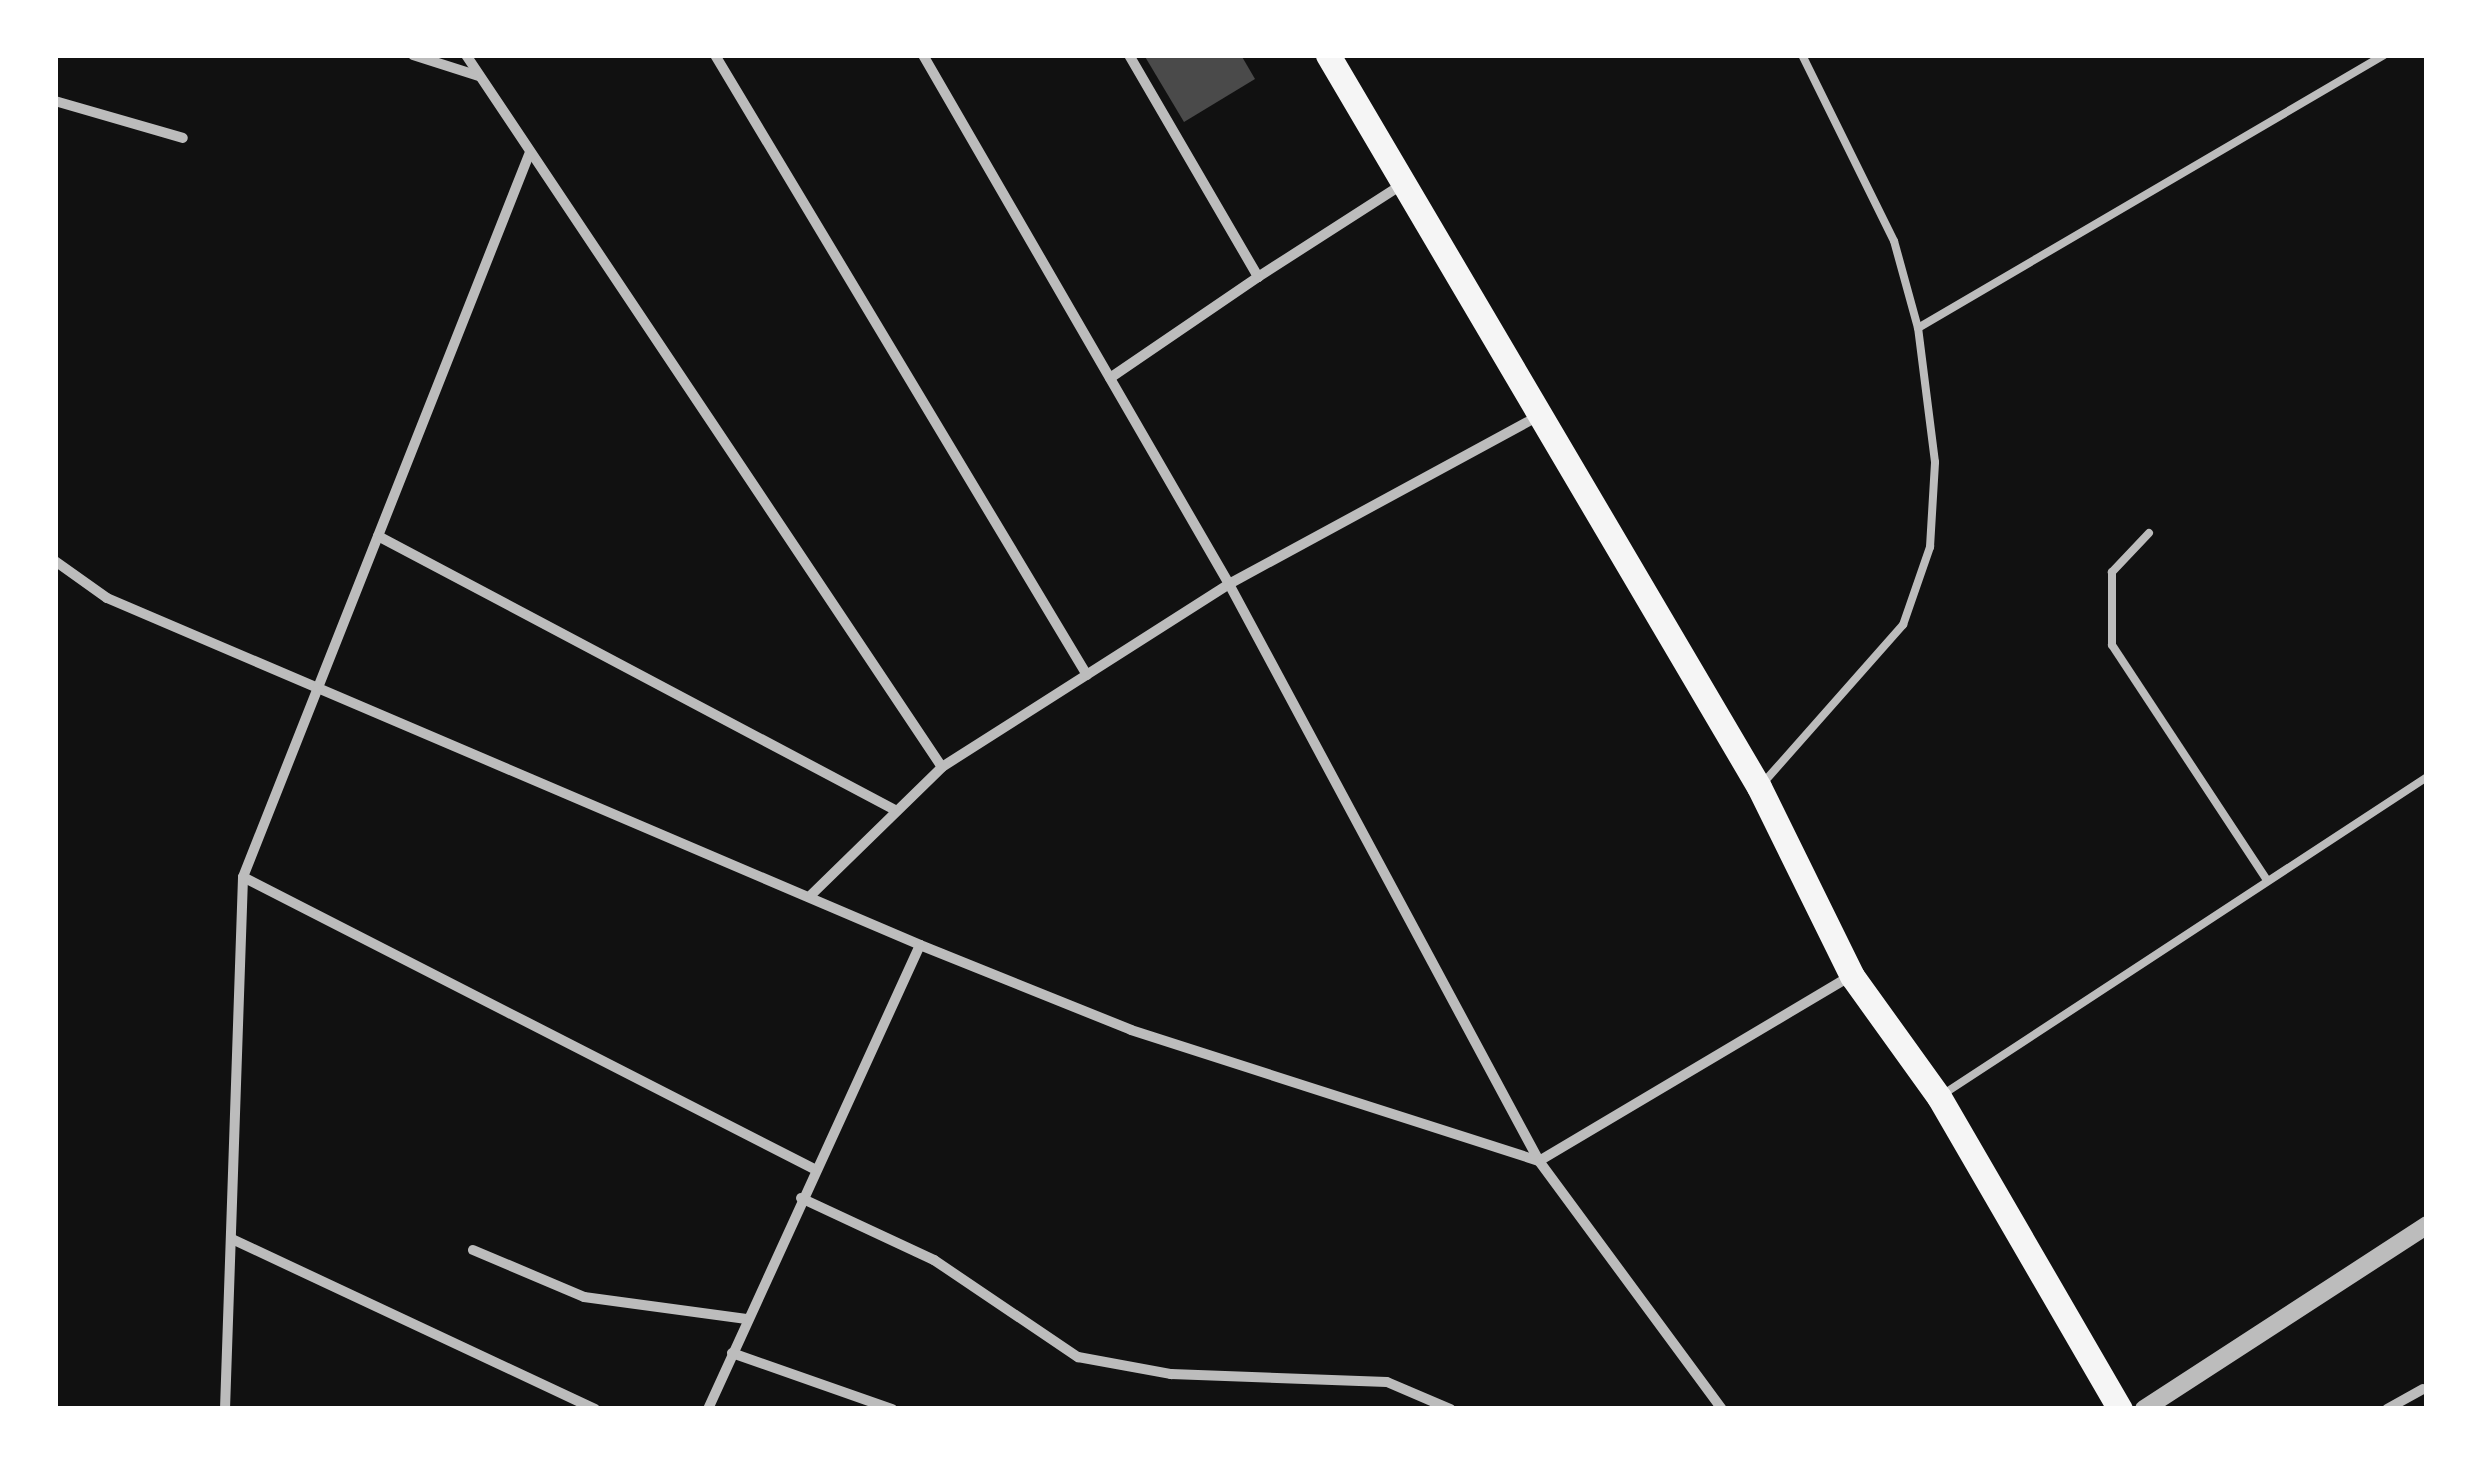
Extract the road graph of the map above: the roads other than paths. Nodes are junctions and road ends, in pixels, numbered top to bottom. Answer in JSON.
{"nodes":[{"id":1,"x":413,"y":55,"type":"edge"},
{"id":2,"x":466,"y":55,"type":"edge"},
{"id":3,"x":714,"y":55,"type":"edge"},
{"id":4,"x":923,"y":55,"type":"edge"},
{"id":5,"x":1129,"y":55,"type":"edge"},
{"id":6,"x":1328,"y":55,"type":"edge"},
{"id":7,"x":1802,"y":55,"type":"edge"},
{"id":8,"x":2384,"y":55,"type":"edge"},
{"id":9,"x":480,"y":77,"type":"junction"},
{"id":10,"x":55,"y":101,"type":"edge"},
{"id":11,"x":183,"y":138,"type":"dead end"},
{"id":12,"x":530,"y":152,"type":"junction"},
{"id":13,"x":1403,"y":184,"type":"junction"},
{"id":14,"x":1258,"y":278,"type":"junction"},
{"id":15,"x":1918,"y":328,"type":"junction"},
{"id":16,"x":1110,"y":378,"type":"junction"},
{"id":17,"x":1536,"y":417,"type":"junction"},
{"id":18,"x":2150,"y":533,"type":"dead end"},
{"id":19,"x":378,"y":536,"type":"junction"},
{"id":20,"x":55,"y":561,"type":"edge"},
{"id":21,"x":1229,"y":584,"type":"junction"},
{"id":22,"x":1087,"y":675,"type":"junction"},
{"id":23,"x":322,"y":688,"type":"junction"},
{"id":24,"x":942,"y":768,"type":"junction"},
{"id":25,"x":2427,"y":778,"type":"edge"},
{"id":26,"x":1759,"y":787,"type":"junction"},
{"id":27,"x":897,"y":811,"type":"junction"},
{"id":28,"x":242,"y":877,"type":"junction"},
{"id":29,"x":2267,"y":880,"type":"junction"},
{"id":30,"x":809,"y":897,"type":"junction"},
{"id":31,"x":920,"y":945,"type":"junction"},
{"id":32,"x":1852,"y":976,"type":"junction"},
{"id":33,"x":1939,"y":1098,"type":"junction"},
{"id":34,"x":1540,"y":1162,"type":"junction"},
{"id":35,"x":814,"y":1169,"type":"junction"},
{"id":36,"x":800,"y":1198,"type":"junction"},
{"id":37,"x":2427,"y":1225,"type":"edge"},
{"id":38,"x":232,"y":1238,"type":"junction"},
{"id":39,"x":472,"y":1250,"type":"dead end"},
{"id":40,"x":747,"y":1319,"type":"junction"},
{"id":41,"x":732,"y":1353,"type":"junction"},
{"id":42,"x":2423,"y":1390,"type":"dead end"},
{"id":43,"x":225,"y":1409,"type":"edge"},
{"id":44,"x":595,"y":1409,"type":"edge"},
{"id":45,"x":708,"y":1409,"type":"edge"},
{"id":46,"x":892,"y":1409,"type":"edge"},
{"id":47,"x":1450,"y":1409,"type":"edge"},
{"id":48,"x":1722,"y":1409,"type":"edge"},
{"id":49,"x":2120,"y":1409,"type":"edge"},
{"id":50,"x":2144,"y":1409,"type":"edge"},
{"id":51,"x":2387,"y":1409,"type":"edge"}],
"edges":[{"from":1,"to":9,"type":"street"},
{"from":2,"to":9,"type":"street"},
{"from":3,"to":22,"type":"street"},
{"from":4,"to":16,"type":"street"},
{"from":5,"to":14,"type":"street"},
{"from":6,"to":13,"type":"main road"},
{"from":7,"to":15,"type":"lane"},
{"from":8,"to":15,"type":"lane"},
{"from":9,"to":12,"type":"street"},
{"from":10,"to":11,"type":"street"},
{"from":12,"to":19,"type":"street"},
{"from":12,"to":24,"type":"street"},
{"from":13,"to":14,"type":"street"},
{"from":13,"to":17,"type":"main road"},
{"from":14,"to":16,"type":"street"},
{"from":15,"to":26,"type":"lane"},
{"from":16,"to":21,"type":"street"},
{"from":17,"to":21,"type":"street"},
{"from":17,"to":26,"type":"main road"},
{"from":18,"to":29,"type":"lane"},
{"from":19,"to":23,"type":"street"},
{"from":19,"to":27,"type":"street"},
{"from":20,"to":23,"type":"street"},
{"from":21,"to":22,"type":"street"},
{"from":21,"to":34,"type":"street"},
{"from":22,"to":24,"type":"street"},
{"from":23,"to":28,"type":"street"},
{"from":23,"to":30,"type":"street"},
{"from":24,"to":27,"type":"street"},
{"from":25,"to":29,"type":"lane"},
{"from":26,"to":32,"type":"main road"},
{"from":27,"to":30,"type":"street"},
{"from":28,"to":35,"type":"street"},
{"from":28,"to":38,"type":"street"},
{"from":29,"to":33,"type":"lane"},
{"from":30,"to":31,"type":"street"},
{"from":31,"to":34,"type":"street"},
{"from":31,"to":35,"type":"street"},
{"from":32,"to":33,"type":"main road"},
{"from":32,"to":34,"type":"street"},
{"from":33,"to":49,"type":"main road"},
{"from":34,"to":48,"type":"street"},
{"from":35,"to":36,"type":"street"},
{"from":36,"to":40,"type":"street"},
{"from":36,"to":47,"type":"street"},
{"from":37,"to":50,"type":"street"},
{"from":38,"to":43,"type":"street"},
{"from":38,"to":44,"type":"street"},
{"from":39,"to":40,"type":"street"},
{"from":40,"to":41,"type":"street"},
{"from":41,"to":45,"type":"street"},
{"from":41,"to":46,"type":"street"},
{"from":42,"to":51,"type":"street"}]}
